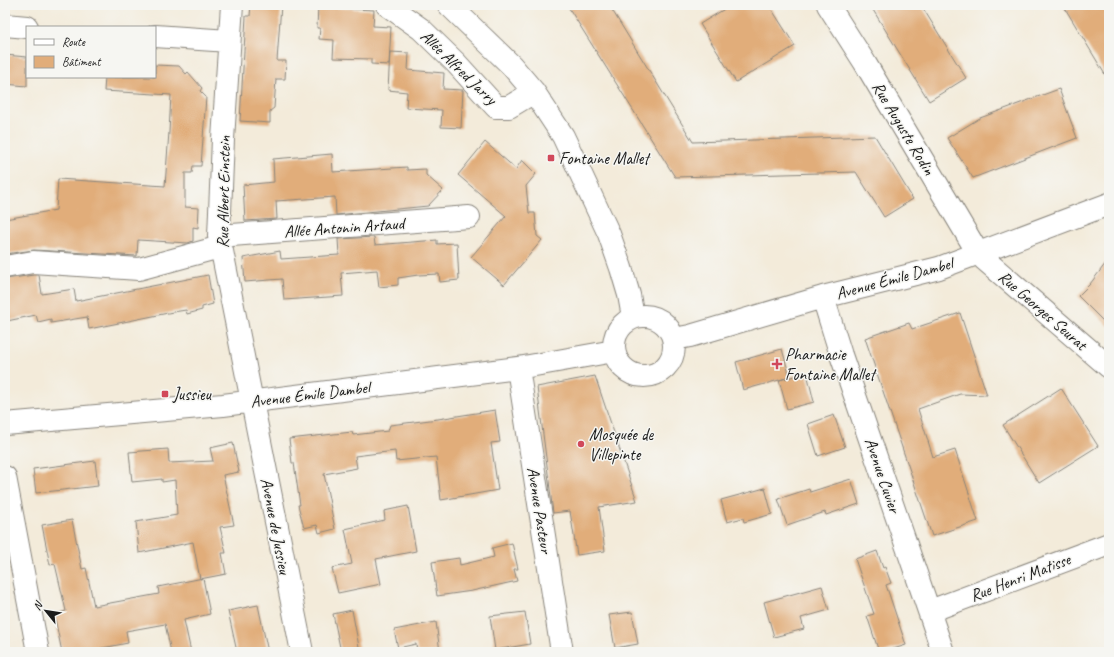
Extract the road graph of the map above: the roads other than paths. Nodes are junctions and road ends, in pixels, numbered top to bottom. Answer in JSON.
{"nodes":[{"id":1,"x":232,"y":5,"type":"edge"},
{"id":2,"x":386,"y":5,"type":"edge"},
{"id":3,"x":828,"y":5,"type":"edge"},
{"id":4,"x":455,"y":7,"type":"edge"},
{"id":5,"x":5,"y":25,"type":"edge"},
{"id":6,"x":26,"y":27,"type":"edge"},
{"id":7,"x":156,"y":36,"type":"edge"},
{"id":8,"x":229,"y":40,"type":"junction"},
{"id":9,"x":534,"y":92,"type":"junction"},
{"id":10,"x":1109,"y":204,"type":"edge"},
{"id":11,"x":469,"y":217,"type":"dead end"},
{"id":12,"x":220,"y":241,"type":"junction"},
{"id":13,"x":978,"y":253,"type":"junction"},
{"id":14,"x":5,"y":267,"type":"edge"},
{"id":15,"x":823,"y":297,"type":"junction"},
{"id":16,"x":633,"y":317,"type":"junction"},
{"id":17,"x":674,"y":339,"type":"junction"},
{"id":18,"x":614,"y":351,"type":"junction"},
{"id":19,"x":1109,"y":367,"type":"edge"},
{"id":20,"x":518,"y":368,"type":"junction"},
{"id":21,"x":251,"y":401,"type":"junction"},
{"id":22,"x":5,"y":424,"type":"edge"},
{"id":23,"x":5,"y":477,"type":"edge"},
{"id":24,"x":1109,"y":544,"type":"edge"},
{"id":25,"x":930,"y":611,"type":"junction"},
{"id":26,"x":38,"y":652,"type":"edge"},
{"id":27,"x":302,"y":652,"type":"edge"},
{"id":28,"x":562,"y":652,"type":"edge"},
{"id":29,"x":943,"y":652,"type":"edge"}],
"edges":[{"from":1,"to":8,"type":"street","name":"Rue Albert Einstein"},
{"from":2,"to":9,"type":"street","name":"Allée Alfred Jarry"},
{"from":3,"to":13,"type":"street","name":"Rue Auguste Rodin"},
{"from":4,"to":9,"type":"street"},
{"from":5,"to":6,"type":"street"},
{"from":7,"to":8,"type":"street"},
{"from":8,"to":12,"type":"street","name":"Rue Albert Einstein"},
{"from":9,"to":16,"type":"street"},
{"from":10,"to":13,"type":"street","name":"Avenue Émile Dambel"},
{"from":11,"to":12,"type":"street","name":"Allée Antonin Artaud"},
{"from":12,"to":14,"type":"street","name":"Allée Antonin Artaud"},
{"from":12,"to":21,"type":"street","name":"Rue Albert Einstein"},
{"from":13,"to":15,"type":"street","name":"Avenue Émile Dambel"},
{"from":13,"to":19,"type":"street","name":"Rue Georges Seurat"},
{"from":15,"to":17,"type":"street","name":"Avenue Émile Dambel"},
{"from":15,"to":25,"type":"street","name":"Avenue Cuvier"},
{"from":16,"to":17,"type":"street"},
{"from":16,"to":18,"type":"street"},
{"from":17,"to":18,"type":"street"},
{"from":18,"to":20,"type":"street","name":"Avenue Émile Dambel"},
{"from":20,"to":21,"type":"street","name":"Avenue Émile Dambel"},
{"from":20,"to":28,"type":"street","name":"Avenue Pasteur"},
{"from":21,"to":22,"type":"street","name":"Avenue Émile Dambel"},
{"from":21,"to":27,"type":"street","name":"Avenue de Jussieu"},
{"from":23,"to":26,"type":"street"},
{"from":24,"to":25,"type":"street","name":"Rue Henri Matisse"},
{"from":25,"to":29,"type":"street","name":"Avenue Cuvier"}]}
